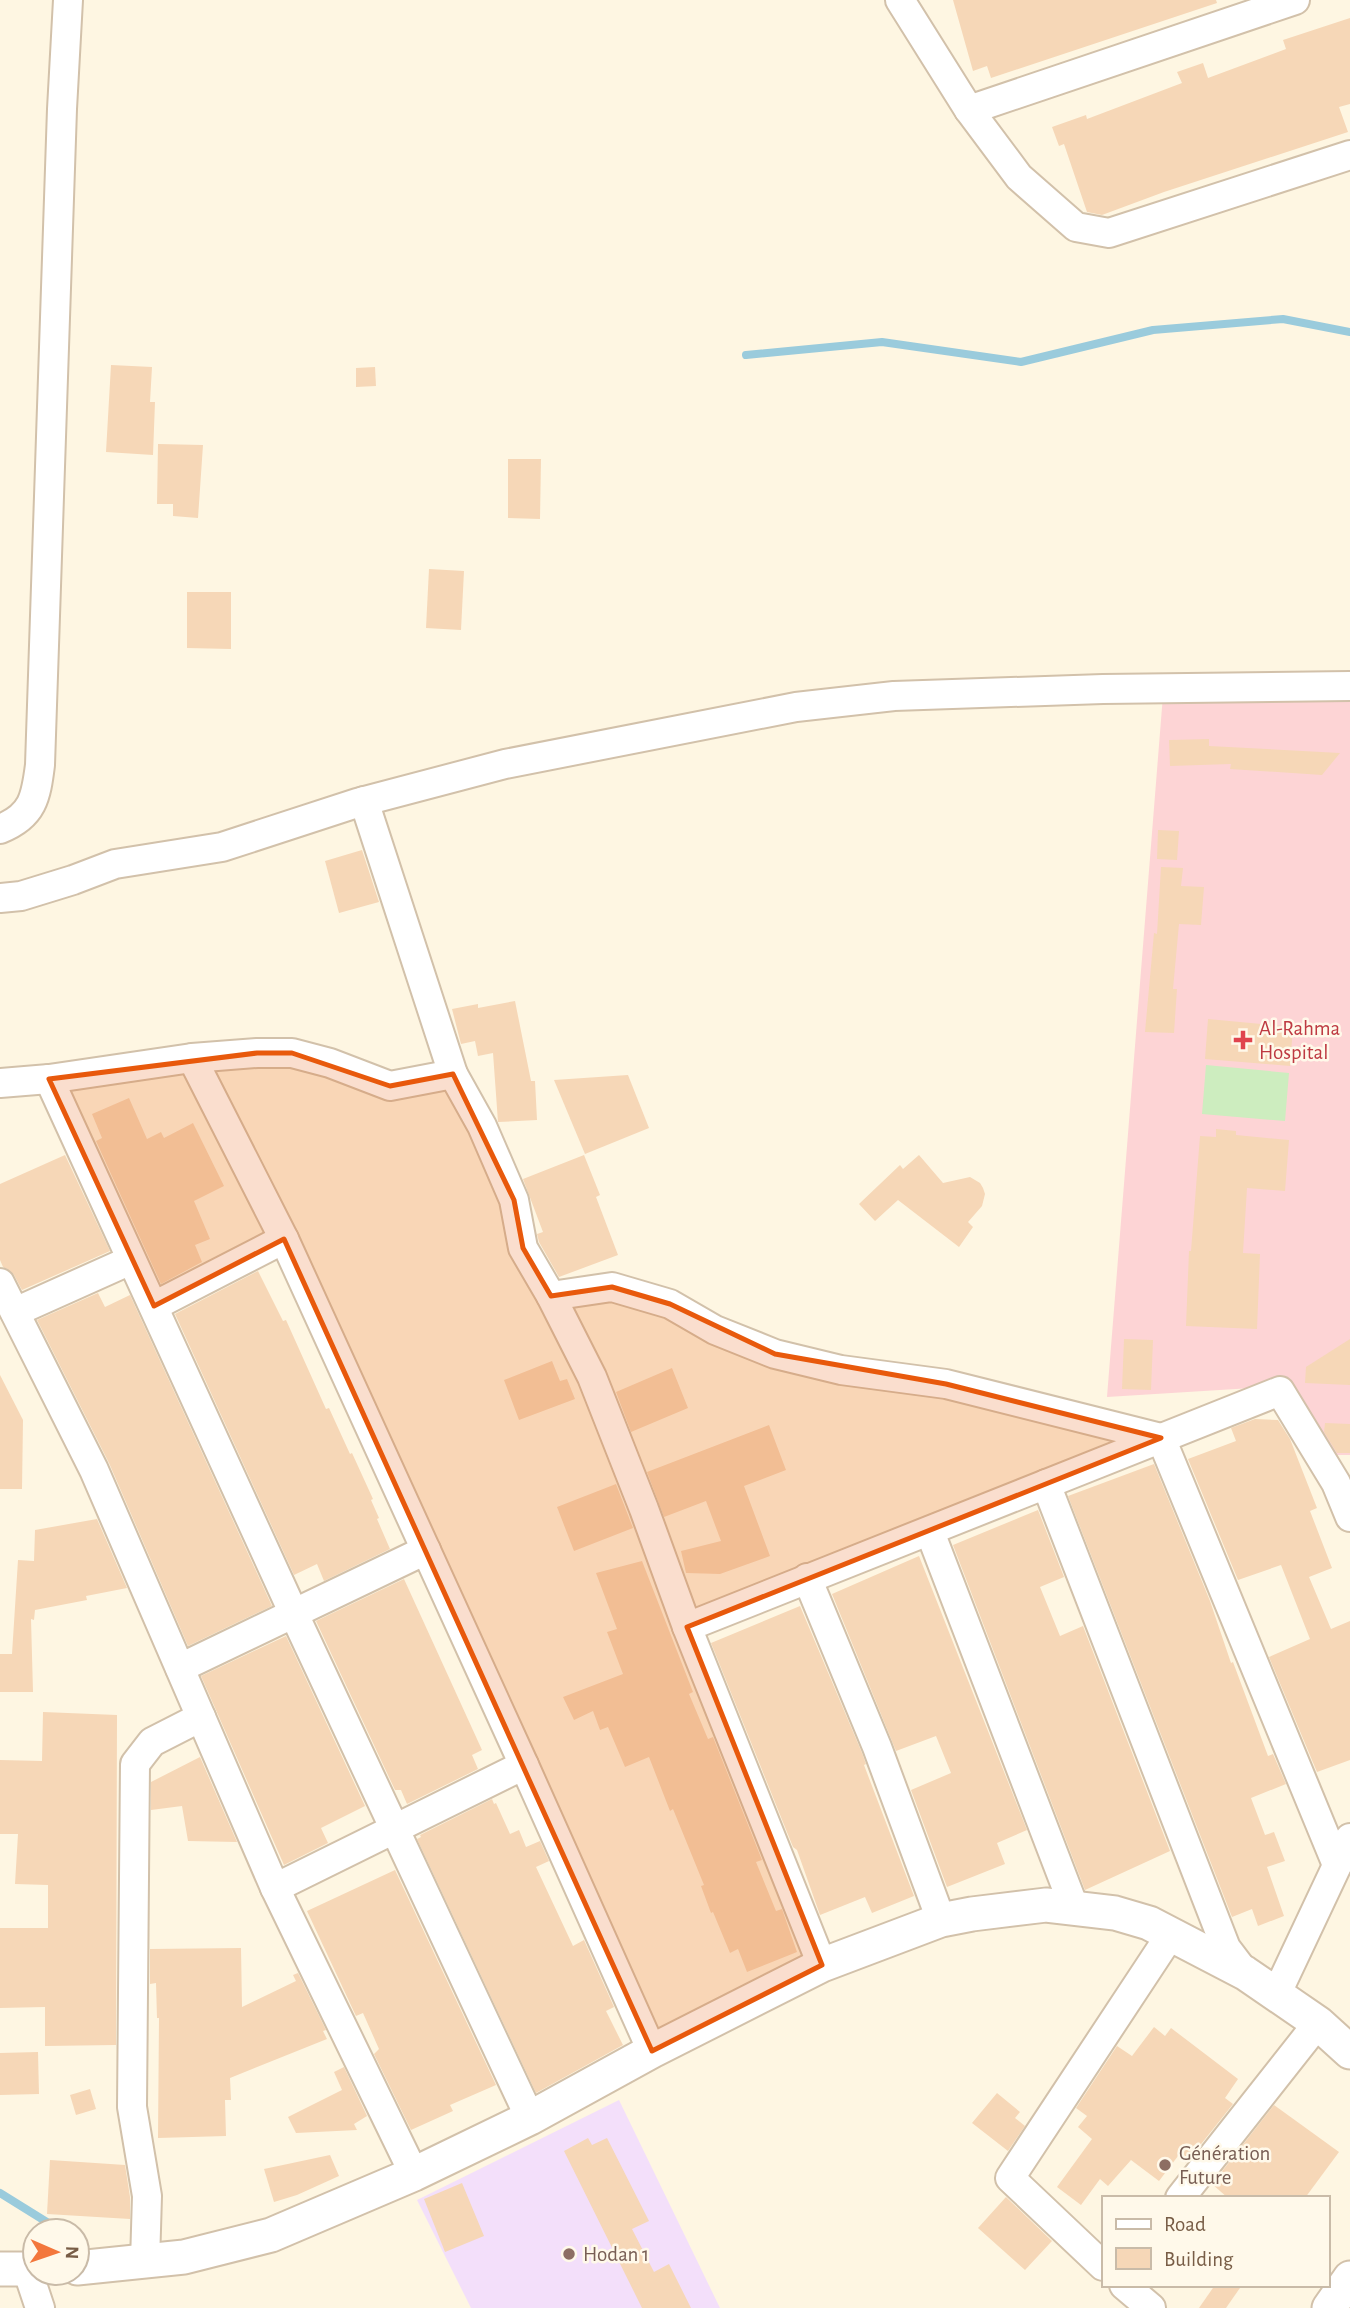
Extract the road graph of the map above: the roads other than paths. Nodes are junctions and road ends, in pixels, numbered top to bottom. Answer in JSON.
{"nodes":[{"id":1,"x":68,"y":0,"type":"edge"},
{"id":2,"x":900,"y":0,"type":"edge"},
{"id":3,"x":1295,"y":0,"type":"edge"},
{"id":4,"x":969,"y":110,"type":"junction"},
{"id":5,"x":1350,"y":155,"type":"edge"},
{"id":6,"x":1350,"y":685,"type":"edge"},
{"id":7,"x":365,"y":801,"type":"junction"},
{"id":8,"x":0,"y":830,"type":"edge"},
{"id":9,"x":0,"y":898,"type":"edge"},
{"id":10,"x":192,"y":1058,"type":"junction"},
{"id":11,"x":453,"y":1074,"type":"junction"},
{"id":12,"x":48,"y":1079,"type":"junction"},
{"id":13,"x":0,"y":1083,"type":"edge"},
{"id":14,"x":284,"y":1239,"type":"junction"},
{"id":15,"x":131,"y":1260,"type":"junction"},
{"id":16,"x":0,"y":1283,"type":"edge"},
{"id":17,"x":551,"y":1296,"type":"junction"},
{"id":18,"x":155,"y":1306,"type":"junction"},
{"id":19,"x":15,"y":1312,"type":"junction"},
{"id":20,"x":1161,"y":1438,"type":"junction"},
{"id":21,"x":1046,"y":1484,"type":"junction"},
{"id":22,"x":1350,"y":1517,"type":"edge"},
{"id":23,"x":930,"y":1532,"type":"junction"},
{"id":24,"x":426,"y":1549,"type":"junction"},
{"id":25,"x":807,"y":1578,"type":"junction"},
{"id":26,"x":293,"y":1612,"type":"junction"},
{"id":27,"x":687,"y":1627,"type":"junction"},
{"id":28,"x":180,"y":1668,"type":"junction"},
{"id":29,"x":201,"y":1717,"type":"junction"},
{"id":30,"x":524,"y":1765,"type":"junction"},
{"id":31,"x":394,"y":1828,"type":"junction"},
{"id":32,"x":1350,"y":1838,"type":"edge"},
{"id":33,"x":1337,"y":1865,"type":"junction"},
{"id":34,"x":275,"y":1888,"type":"junction"},
{"id":35,"x":1074,"y":1907,"type":"junction"},
{"id":36,"x":941,"y":1920,"type":"junction"},
{"id":37,"x":1171,"y":1934,"type":"junction"},
{"id":38,"x":822,"y":1965,"type":"junction"},
{"id":39,"x":1245,"y":1973,"type":"junction"},
{"id":40,"x":1276,"y":1995,"type":"junction"},
{"id":41,"x":1318,"y":2023,"type":"junction"},
{"id":42,"x":652,"y":2051,"type":"junction"},
{"id":43,"x":1350,"y":2052,"type":"edge"},
{"id":44,"x":530,"y":2118,"type":"junction"},
{"id":45,"x":414,"y":2174,"type":"junction"},
{"id":46,"x":1182,"y":2196,"type":"edge"},
{"id":47,"x":145,"y":2262,"type":"junction"},
{"id":48,"x":1102,"y":2265,"type":"edge"},
{"id":49,"x":91,"y":2267,"type":"edge"},
{"id":50,"x":1350,"y":2278,"type":"edge"},
{"id":51,"x":30,"y":2287,"type":"edge"},
{"id":52,"x":1126,"y":2287,"type":"edge"},
{"id":53,"x":40,"y":2308,"type":"edge"},
{"id":54,"x":1151,"y":2308,"type":"edge"},
{"id":55,"x":1329,"y":2308,"type":"edge"}],
"edges":[{"from":1,"to":8,"type":"street"},
{"from":2,"to":4,"type":"street"},
{"from":3,"to":4,"type":"street"},
{"from":4,"to":5,"type":"street"},
{"from":6,"to":7,"type":"street"},
{"from":7,"to":9,"type":"street"},
{"from":7,"to":11,"type":"street"},
{"from":10,"to":11,"type":"street"},
{"from":10,"to":12,"type":"street"},
{"from":10,"to":14,"type":"street"},
{"from":11,"to":17,"type":"street"},
{"from":12,"to":13,"type":"street"},
{"from":12,"to":15,"type":"street"},
{"from":14,"to":18,"type":"street"},
{"from":14,"to":24,"type":"street"},
{"from":15,"to":18,"type":"street"},
{"from":15,"to":19,"type":"street"},
{"from":16,"to":19,"type":"street"},
{"from":17,"to":20,"type":"street"},
{"from":17,"to":27,"type":"street"},
{"from":18,"to":26,"type":"street"},
{"from":19,"to":28,"type":"street"},
{"from":20,"to":21,"type":"street"},
{"from":20,"to":22,"type":"street"},
{"from":20,"to":33,"type":"street"},
{"from":21,"to":23,"type":"street"},
{"from":21,"to":39,"type":"street"},
{"from":23,"to":25,"type":"street"},
{"from":23,"to":35,"type":"street"},
{"from":24,"to":26,"type":"street"},
{"from":24,"to":30,"type":"street"},
{"from":25,"to":27,"type":"street"},
{"from":25,"to":36,"type":"street"},
{"from":26,"to":28,"type":"street"},
{"from":26,"to":31,"type":"street"},
{"from":27,"to":38,"type":"street"},
{"from":28,"to":29,"type":"street"},
{"from":29,"to":34,"type":"street"},
{"from":29,"to":47,"type":"street"},
{"from":30,"to":31,"type":"street"},
{"from":30,"to":42,"type":"street"},
{"from":31,"to":34,"type":"street"},
{"from":31,"to":44,"type":"street"},
{"from":32,"to":33,"type":"street"},
{"from":33,"to":40,"type":"street"},
{"from":34,"to":45,"type":"street"},
{"from":35,"to":36,"type":"street"},
{"from":35,"to":37,"type":"street"},
{"from":36,"to":38,"type":"street"},
{"from":37,"to":39,"type":"street"},
{"from":37,"to":48,"type":"street"},
{"from":38,"to":42,"type":"street"},
{"from":39,"to":40,"type":"street"},
{"from":40,"to":41,"type":"street"},
{"from":41,"to":43,"type":"street"},
{"from":41,"to":46,"type":"street"},
{"from":42,"to":44,"type":"street"},
{"from":44,"to":45,"type":"street"},
{"from":45,"to":47,"type":"street"},
{"from":47,"to":49,"type":"street"},
{"from":50,"to":55,"type":"street"},
{"from":51,"to":53,"type":"street"},
{"from":52,"to":54,"type":"street"}]}
